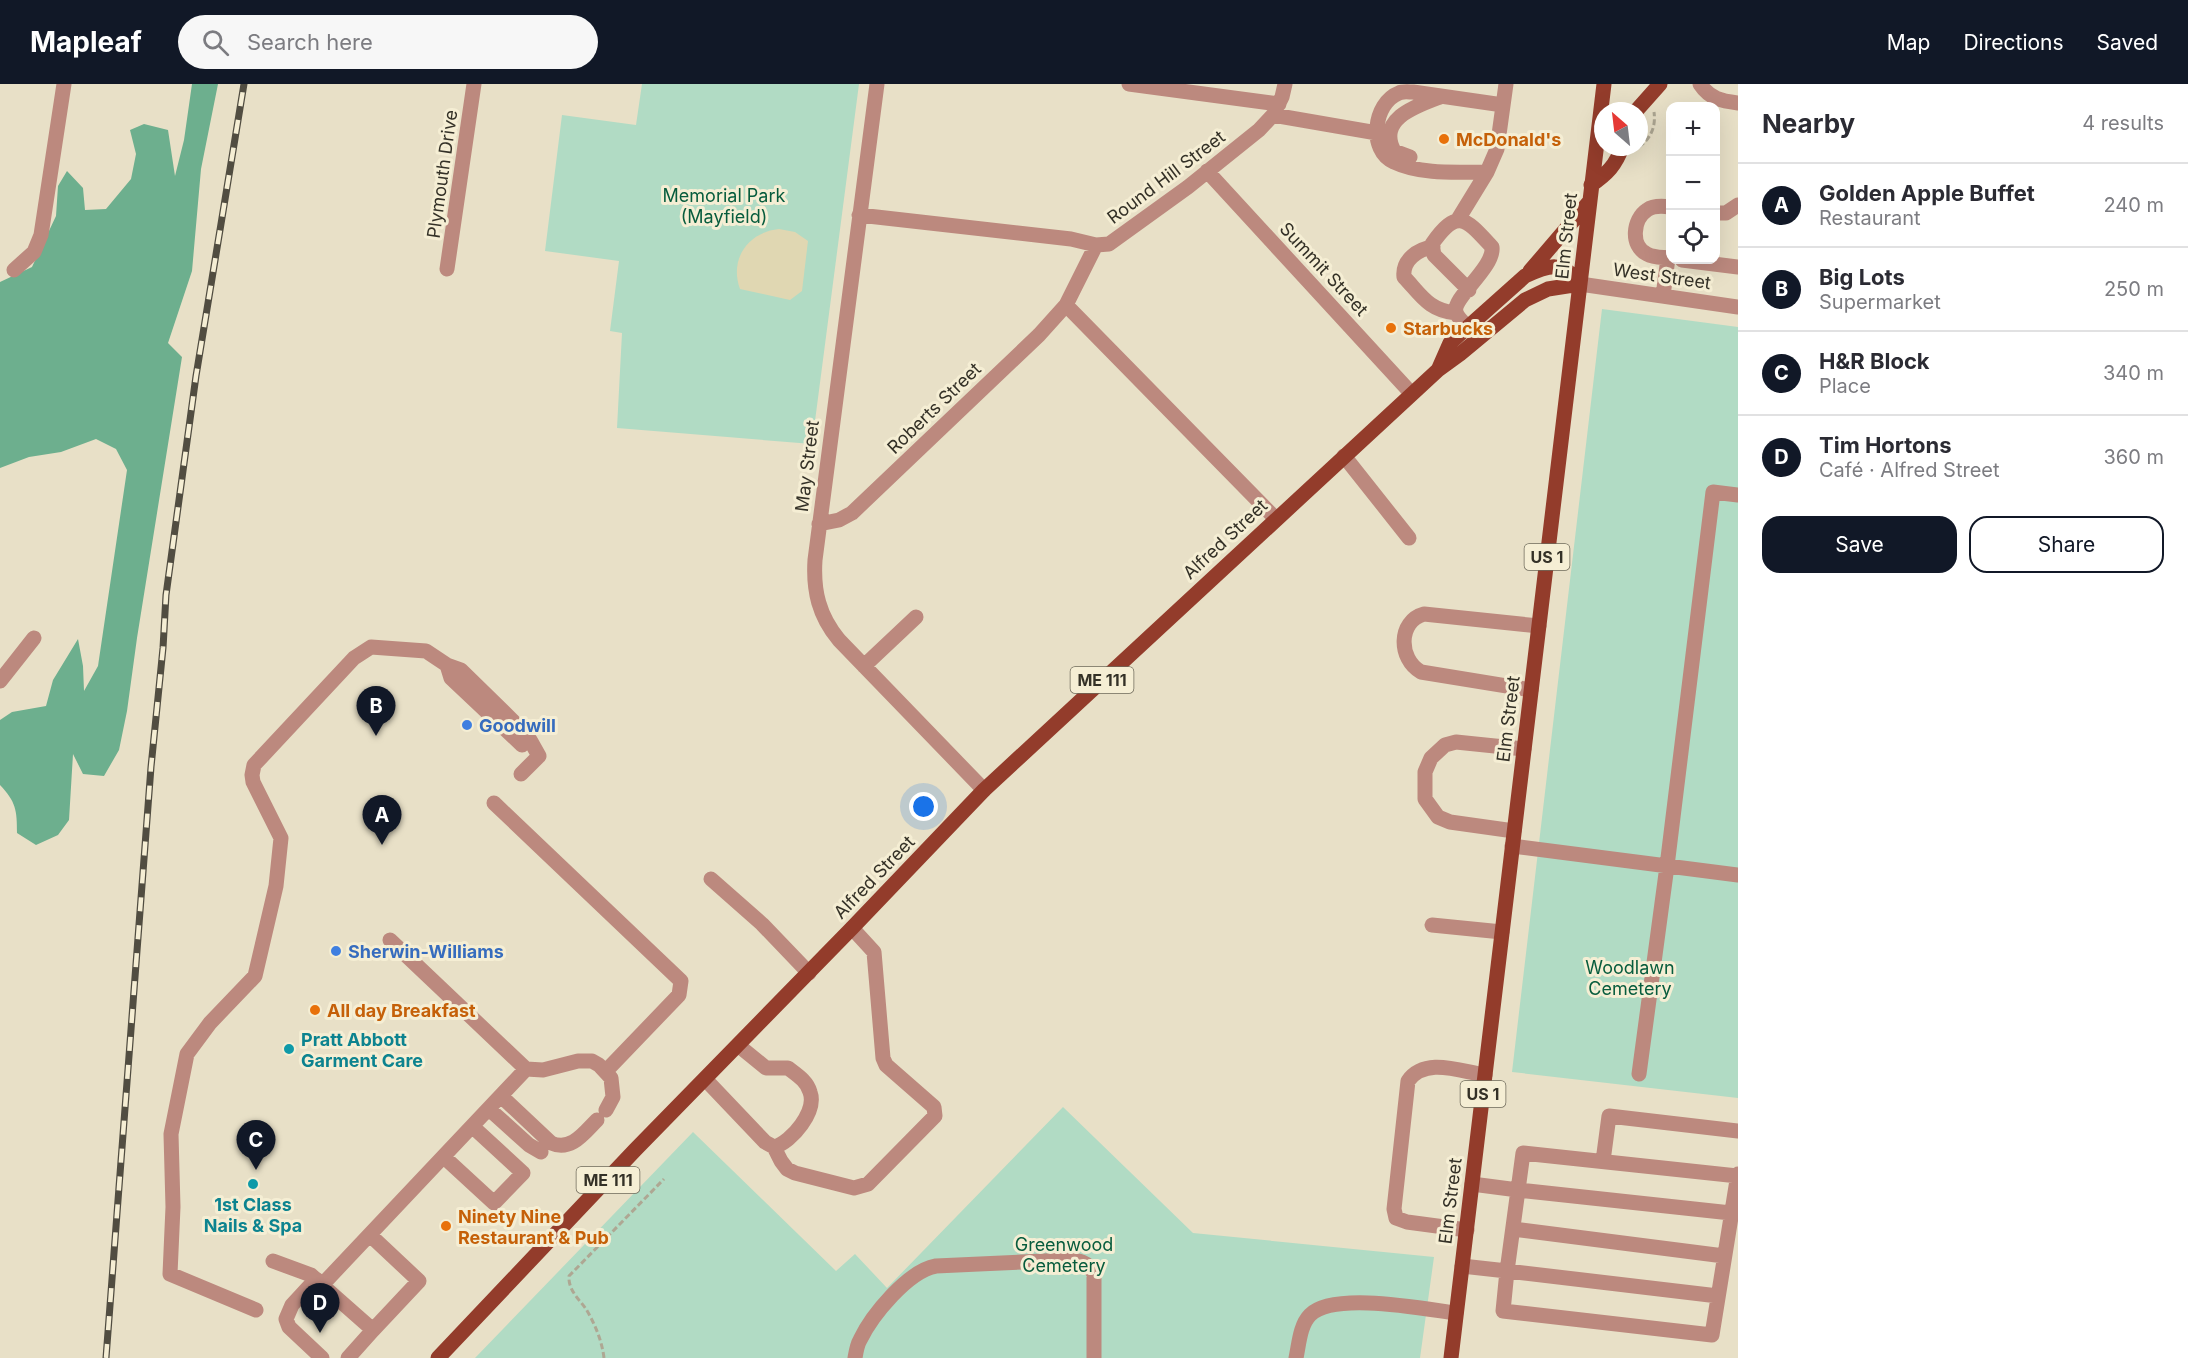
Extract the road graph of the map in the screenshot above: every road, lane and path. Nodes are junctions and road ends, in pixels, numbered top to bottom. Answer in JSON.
{"nodes":[{"id":1,"x":64,"y":84,"type":"edge"},
{"id":2,"x":474,"y":84,"type":"edge"},
{"id":3,"x":877,"y":84,"type":"edge"},
{"id":4,"x":1129,"y":84,"type":"edge"},
{"id":5,"x":1285,"y":84,"type":"edge"},
{"id":6,"x":1506,"y":84,"type":"edge"},
{"id":7,"x":1604,"y":84,"type":"edge"},
{"id":8,"x":1660,"y":84,"type":"edge"},
{"id":9,"x":1700,"y":84,"type":"edge"},
{"id":10,"x":1443,"y":96,"type":"junction"},
{"id":11,"x":1648,"y":102,"type":"edge"},
{"id":12,"x":1738,"y":103,"type":"edge"},
{"id":13,"x":1503,"y":105,"type":"junction"},
{"id":14,"x":1276,"y":110,"type":"junction"},
{"id":15,"x":1648,"y":111,"type":"edge"},
{"id":16,"x":1377,"y":133,"type":"junction"},
{"id":17,"x":1648,"y":138,"type":"edge"},
{"id":18,"x":1618,"y":156,"type":"edge"},
{"id":19,"x":1207,"y":171,"type":"junction"},
{"id":20,"x":1460,"y":172,"type":"junction"},
{"id":21,"x":1487,"y":172,"type":"junction"},
{"id":22,"x":1591,"y":184,"type":"junction"},
{"id":23,"x":1590,"y":201,"type":"junction"},
{"id":24,"x":1738,"y":205,"type":"edge"},
{"id":25,"x":1666,"y":207,"type":"edge"},
{"id":26,"x":1720,"y":213,"type":"edge"},
{"id":27,"x":859,"y":215,"type":"junction"},
{"id":28,"x":1457,"y":221,"type":"junction"},
{"id":29,"x":1096,"y":245,"type":"junction"},
{"id":30,"x":1432,"y":247,"type":"junction"},
{"id":31,"x":1666,"y":257,"type":"edge"},
{"id":32,"x":1672,"y":264,"type":"edge"},
{"id":33,"x":1717,"y":264,"type":"edge"},
{"id":34,"x":1738,"y":267,"type":"edge"},
{"id":35,"x":447,"y":269,"type":"dead end"},
{"id":36,"x":14,"y":270,"type":"dead end"},
{"id":37,"x":1526,"y":276,"type":"junction"},
{"id":38,"x":1580,"y":284,"type":"junction"},
{"id":39,"x":1469,"y":290,"type":"junction"},
{"id":40,"x":1664,"y":296,"type":"junction"},
{"id":41,"x":1066,"y":305,"type":"junction"},
{"id":42,"x":1738,"y":307,"type":"edge"},
{"id":43,"x":1456,"y":313,"type":"junction"},
{"id":44,"x":1468,"y":328,"type":"junction"},
{"id":45,"x":1438,"y":369,"type":"junction"},
{"id":46,"x":1411,"y":393,"type":"junction"},
{"id":47,"x":1344,"y":456,"type":"junction"},
{"id":48,"x":1738,"y":495,"type":"edge"},
{"id":49,"x":1276,"y":519,"type":"junction"},
{"id":50,"x":819,"y":525,"type":"junction"},
{"id":51,"x":1409,"y":538,"type":"dead end"},
{"id":52,"x":916,"y":617,"type":"dead end"},
{"id":53,"x":1539,"y":626,"type":"junction"},
{"id":54,"x":34,"y":639,"type":"dead end"},
{"id":55,"x":864,"y":666,"type":"junction"},
{"id":56,"x":0,"y":681,"type":"edge"},
{"id":57,"x":1531,"y":690,"type":"junction"},
{"id":58,"x":1524,"y":749,"type":"junction"},
{"id":59,"x":521,"y":774,"type":"dead end"},
{"id":60,"x":984,"y":790,"type":"junction"},
{"id":61,"x":494,"y":803,"type":"dead end"},
{"id":62,"x":1514,"y":831,"type":"junction"},
{"id":63,"x":1512,"y":846,"type":"junction"},
{"id":64,"x":1667,"y":866,"type":"junction"},
{"id":65,"x":1738,"y":875,"type":"edge"},
{"id":66,"x":711,"y":879,"type":"dead end"},
{"id":67,"x":1432,"y":925,"type":"dead end"},
{"id":68,"x":852,"y":928,"type":"junction"},
{"id":69,"x":1502,"y":932,"type":"junction"},
{"id":70,"x":390,"y":940,"type":"dead end"},
{"id":71,"x":809,"y":973,"type":"junction"},
{"id":72,"x":739,"y":1046,"type":"junction"},
{"id":73,"x":526,"y":1069,"type":"junction"},
{"id":74,"x":606,"y":1071,"type":"junction"},
{"id":75,"x":1639,"y":1074,"type":"dead end"},
{"id":76,"x":1485,"y":1075,"type":"junction"},
{"id":77,"x":706,"y":1080,"type":"junction"},
{"id":78,"x":501,"y":1096,"type":"junction"},
{"id":79,"x":489,"y":1109,"type":"junction"},
{"id":80,"x":472,"y":1126,"type":"junction"},
{"id":81,"x":1738,"y":1131,"type":"edge"},
{"id":82,"x":546,"y":1145,"type":"junction"},
{"id":83,"x":774,"y":1147,"type":"junction"},
{"id":84,"x":444,"y":1157,"type":"junction"},
{"id":85,"x":1603,"y":1161,"type":"junction"},
{"id":86,"x":523,"y":1173,"type":"junction"},
{"id":87,"x":1738,"y":1175,"type":"edge"},
{"id":88,"x":664,"y":1179,"type":"dead end"},
{"id":89,"x":1473,"y":1184,"type":"junction"},
{"id":90,"x":1518,"y":1190,"type":"junction"},
{"id":91,"x":1731,"y":1214,"type":"junction"},
{"id":92,"x":1513,"y":1229,"type":"junction"},
{"id":93,"x":1467,"y":1230,"type":"junction"},
{"id":94,"x":370,"y":1235,"type":"junction"},
{"id":95,"x":1724,"y":1256,"type":"junction"},
{"id":96,"x":273,"y":1261,"type":"dead end"},
{"id":97,"x":1462,"y":1266,"type":"junction"},
{"id":98,"x":1507,"y":1271,"type":"junction"},
{"id":99,"x":319,"y":1282,"type":"junction"},
{"id":100,"x":1718,"y":1296,"type":"junction"},
{"id":101,"x":256,"y":1310,"type":"dead end"},
{"id":102,"x":1456,"y":1313,"type":"junction"},
{"id":103,"x":373,"y":1330,"type":"junction"},
{"id":104,"x":322,"y":1358,"type":"edge"},
{"id":105,"x":348,"y":1358,"type":"edge"},
{"id":106,"x":438,"y":1358,"type":"edge"},
{"id":107,"x":604,"y":1358,"type":"edge"},
{"id":108,"x":855,"y":1358,"type":"edge"},
{"id":109,"x":1094,"y":1358,"type":"edge"},
{"id":110,"x":1296,"y":1358,"type":"edge"},
{"id":111,"x":1451,"y":1358,"type":"edge"}],
"edges":[{"from":1,"to":36,"type":"street"},
{"from":2,"to":35,"type":"street","name":"Plymouth Drive"},
{"from":3,"to":27,"type":"street","name":"May Street"},
{"from":4,"to":14,"type":"street"},
{"from":5,"to":14,"type":"street","name":"Round Hill Street"},
{"from":6,"to":13,"type":"street"},
{"from":7,"to":22,"type":"main road","name":"Elm Street","number":"US 1"},
{"from":8,"to":11,"type":"main road"},
{"from":9,"to":12,"type":"street"},
{"from":10,"to":13,"type":"street"},
{"from":10,"to":16,"type":"street"},
{"from":10,"to":20,"type":"street"},
{"from":13,"to":21,"type":"street"},
{"from":14,"to":16,"type":"street"},
{"from":14,"to":19,"type":"street","name":"Round Hill Street"},
{"from":15,"to":17,"type":"path"},
{"from":16,"to":20,"type":"street"},
{"from":18,"to":22,"type":"main road"},
{"from":19,"to":29,"type":"street","name":"Round Hill Street"},
{"from":19,"to":46,"type":"street","name":"Summit Street"},
{"from":20,"to":21,"type":"street"},
{"from":21,"to":28,"type":"street"},
{"from":22,"to":23,"type":"main road","name":"Elm Street","number":"US 1"},
{"from":23,"to":37,"type":"main road"},
{"from":23,"to":38,"type":"main road","name":"Elm Street","number":"US 1"},
{"from":24,"to":26,"type":"street"},
{"from":25,"to":31,"type":"street"},
{"from":27,"to":29,"type":"street","name":"Round Hill Street"},
{"from":27,"to":50,"type":"street","name":"May Street"},
{"from":28,"to":30,"type":"street"},
{"from":28,"to":39,"type":"street"},
{"from":29,"to":41,"type":"street","name":"Roberts Street"},
{"from":30,"to":39,"type":"street"},
{"from":30,"to":43,"type":"street"},
{"from":32,"to":40,"type":"street"},
{"from":33,"to":34,"type":"street"},
{"from":37,"to":38,"type":"main road","name":"Alfred Street","number":"ME 111"},
{"from":37,"to":44,"type":"main road","name":"Alfred Street","number":"ME 111"},
{"from":38,"to":40,"type":"street","name":"West Street"},
{"from":38,"to":45,"type":"main road","name":"Alfred Street","number":"ME 111"},
{"from":38,"to":53,"type":"main road","name":"Elm Street","number":"US 1"},
{"from":39,"to":43,"type":"street"},
{"from":40,"to":42,"type":"street","name":"West Street"},
{"from":41,"to":49,"type":"street"},
{"from":41,"to":50,"type":"street","name":"Roberts Street"},
{"from":43,"to":44,"type":"street"},
{"from":44,"to":45,"type":"main road","name":"Alfred Street","number":"ME 111"},
{"from":45,"to":46,"type":"main road","name":"Alfred Street","number":"ME 111"},
{"from":46,"to":47,"type":"main road","name":"Alfred Street","number":"ME 111"},
{"from":47,"to":49,"type":"main road","name":"Alfred Street","number":"ME 111"},
{"from":47,"to":51,"type":"street"},
{"from":48,"to":64,"type":"street"},
{"from":49,"to":60,"type":"main road","name":"Alfred Street","number":"ME 111"},
{"from":50,"to":55,"type":"street","name":"May Street"},
{"from":52,"to":55,"type":"street"},
{"from":53,"to":57,"type":"main road","name":"Elm Street","number":"US 1"},
{"from":53,"to":57,"type":"street"},
{"from":54,"to":56,"type":"street"},
{"from":55,"to":60,"type":"street","name":"May Street"},
{"from":57,"to":58,"type":"main road","name":"Elm Street","number":"US 1"},
{"from":58,"to":62,"type":"main road","name":"Elm Street","number":"US 1"},
{"from":58,"to":62,"type":"street"},
{"from":59,"to":101,"type":"street"},
{"from":60,"to":68,"type":"main road","name":"Alfred Street","number":"ME 111"},
{"from":61,"to":74,"type":"street"},
{"from":62,"to":63,"type":"main road","name":"Elm Street","number":"US 1"},
{"from":63,"to":64,"type":"street"},
{"from":63,"to":69,"type":"main road","name":"Elm Street","number":"US 1"},
{"from":64,"to":65,"type":"street"},
{"from":64,"to":75,"type":"street"},
{"from":66,"to":71,"type":"street"},
{"from":67,"to":69,"type":"street"},
{"from":68,"to":71,"type":"main road","name":"Alfred Street","number":"ME 111"},
{"from":68,"to":83,"type":"street"},
{"from":69,"to":76,"type":"main road","name":"Elm Street","number":"US 1"},
{"from":70,"to":73,"type":"street"},
{"from":71,"to":72,"type":"main road","name":"Alfred Street","number":"ME 111"},
{"from":72,"to":77,"type":"main road","name":"Alfred Street","number":"ME 111"},
{"from":72,"to":83,"type":"street"},
{"from":73,"to":74,"type":"street"},
{"from":73,"to":78,"type":"street"},
{"from":74,"to":82,"type":"street"},
{"from":76,"to":89,"type":"main road","name":"Elm Street","number":"US 1"},
{"from":76,"to":93,"type":"street"},
{"from":77,"to":83,"type":"street"},
{"from":77,"to":106,"type":"main road","name":"Alfred Street","number":"ME 111"},
{"from":78,"to":79,"type":"street"},
{"from":78,"to":82,"type":"street"},
{"from":79,"to":80,"type":"street"},
{"from":79,"to":82,"type":"street"},
{"from":80,"to":84,"type":"street"},
{"from":80,"to":86,"type":"street"},
{"from":81,"to":85,"type":"street"},
{"from":82,"to":86,"type":"street"},
{"from":84,"to":86,"type":"street"},
{"from":84,"to":94,"type":"street"},
{"from":85,"to":87,"type":"street"},
{"from":85,"to":90,"type":"street"},
{"from":87,"to":91,"type":"street"},
{"from":88,"to":107,"type":"path"},
{"from":89,"to":90,"type":"street"},
{"from":89,"to":93,"type":"main road","name":"Elm Street","number":"US 1"},
{"from":90,"to":91,"type":"street"},
{"from":90,"to":92,"type":"street"},
{"from":91,"to":95,"type":"street"},
{"from":92,"to":95,"type":"street"},
{"from":92,"to":98,"type":"street"},
{"from":93,"to":97,"type":"main road","name":"Elm Street","number":"US 1"},
{"from":94,"to":99,"type":"street"},
{"from":94,"to":103,"type":"street"},
{"from":95,"to":100,"type":"street"},
{"from":96,"to":99,"type":"street"},
{"from":97,"to":98,"type":"street"},
{"from":97,"to":102,"type":"main road","name":"Elm Street","number":"US 1"},
{"from":98,"to":100,"type":"street"},
{"from":98,"to":100,"type":"street"},
{"from":99,"to":103,"type":"street"},
{"from":99,"to":104,"type":"street"},
{"from":102,"to":110,"type":"street"},
{"from":102,"to":111,"type":"main road","name":"Elm Street","number":"US 1"},
{"from":103,"to":105,"type":"street"},
{"from":108,"to":109,"type":"street"}]}
